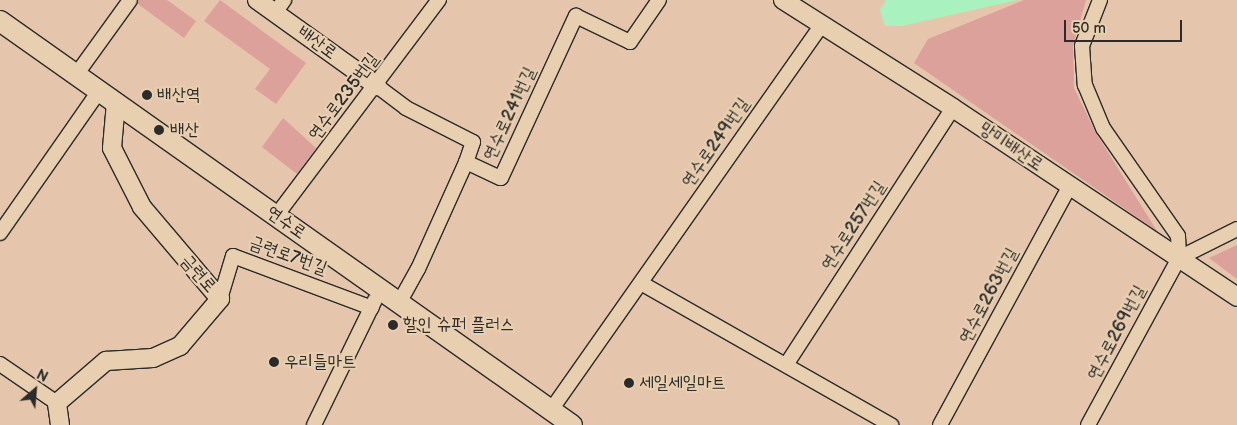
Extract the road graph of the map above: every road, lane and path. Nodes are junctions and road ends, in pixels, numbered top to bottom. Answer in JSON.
{"nodes":[{"id":1,"x":130,"y":0,"type":"edge"},
{"id":2,"x":257,"y":0,"type":"edge"},
{"id":3,"x":439,"y":0,"type":"edge"},
{"id":4,"x":658,"y":0,"type":"edge"},
{"id":5,"x":783,"y":0,"type":"edge"},
{"id":6,"x":1100,"y":0,"type":"edge"},
{"id":7,"x":279,"y":6,"type":"edge"},
{"id":8,"x":0,"y":21,"type":"edge"},
{"id":9,"x":822,"y":25,"type":"junction"},
{"id":10,"x":76,"y":75,"type":"junction"},
{"id":11,"x":377,"y":86,"type":"junction"},
{"id":12,"x":99,"y":91,"type":"junction"},
{"id":13,"x":116,"y":102,"type":"junction"},
{"id":14,"x":953,"y":108,"type":"junction"},
{"id":15,"x":466,"y":162,"type":"junction"},
{"id":16,"x":1070,"y":186,"type":"junction"},
{"id":17,"x":276,"y":216,"type":"junction"},
{"id":18,"x":1237,"y":229,"type":"edge"},
{"id":19,"x":0,"y":233,"type":"edge"},
{"id":20,"x":1179,"y":258,"type":"junction"},
{"id":21,"x":641,"y":283,"type":"junction"},
{"id":22,"x":380,"y":290,"type":"junction"},
{"id":23,"x":1237,"y":297,"type":"edge"},
{"id":24,"x":220,"y":299,"type":"junction"},
{"id":25,"x":399,"y":303,"type":"junction"},
{"id":26,"x":372,"y":308,"type":"junction"},
{"id":27,"x":0,"y":364,"type":"edge"},
{"id":28,"x":786,"y":365,"type":"junction"},
{"id":29,"x":57,"y":403,"type":"junction"},
{"id":30,"x":551,"y":410,"type":"junction"},
{"id":31,"x":60,"y":425,"type":"edge"},
{"id":32,"x":314,"y":425,"type":"edge"},
{"id":33,"x":572,"y":425,"type":"edge"},
{"id":34,"x":891,"y":425,"type":"edge"},
{"id":35,"x":940,"y":425,"type":"edge"},
{"id":36,"x":1088,"y":425,"type":"edge"}],
"edges":[{"from":1,"to":10,"type":"street"},
{"from":2,"to":7,"type":"street","name":"배산로"},
{"from":3,"to":11,"type":"street","name":"연수로235번길"},
{"from":4,"to":15,"type":"street","name":"연수로241번길"},
{"from":5,"to":9,"type":"street","name":"망미배산로"},
{"from":6,"to":20,"type":"street"},
{"from":7,"to":11,"type":"street","name":"배산로"},
{"from":8,"to":10,"type":"main road","name":"연수로"},
{"from":9,"to":14,"type":"street","name":"망미배산로"},
{"from":9,"to":21,"type":"street","name":"연수로249번길"},
{"from":10,"to":12,"type":"main road","name":"연수로"},
{"from":11,"to":15,"type":"street"},
{"from":11,"to":17,"type":"street","name":"연수로235번길"},
{"from":12,"to":13,"type":"main road","name":"연수로"},
{"from":12,"to":19,"type":"street"},
{"from":13,"to":17,"type":"main road","name":"연수로"},
{"from":13,"to":24,"type":"street","name":"금련로"},
{"from":14,"to":16,"type":"street","name":"망미배산로"},
{"from":14,"to":28,"type":"street","name":"연수로257번길"},
{"from":15,"to":25,"type":"street","name":"연수로241번길"},
{"from":16,"to":20,"type":"street","name":"망미배산로"},
{"from":16,"to":35,"type":"street","name":"연수로263번길"},
{"from":17,"to":22,"type":"main road","name":"연수로"},
{"from":18,"to":20,"type":"street"},
{"from":20,"to":23,"type":"street","name":"망미배산로"},
{"from":20,"to":36,"type":"street","name":"연수로269번길"},
{"from":21,"to":28,"type":"street"},
{"from":21,"to":30,"type":"street","name":"연수로249번길"},
{"from":22,"to":25,"type":"main road","name":"연수로"},
{"from":22,"to":26,"type":"street"},
{"from":24,"to":26,"type":"street","name":"금련로7번길"},
{"from":24,"to":29,"type":"street","name":"금련로"},
{"from":25,"to":30,"type":"main road","name":"연수로"},
{"from":26,"to":32,"type":"street"},
{"from":27,"to":29,"type":"street"},
{"from":28,"to":34,"type":"street"},
{"from":29,"to":31,"type":"street"},
{"from":30,"to":33,"type":"main road","name":"연수로"}]}
